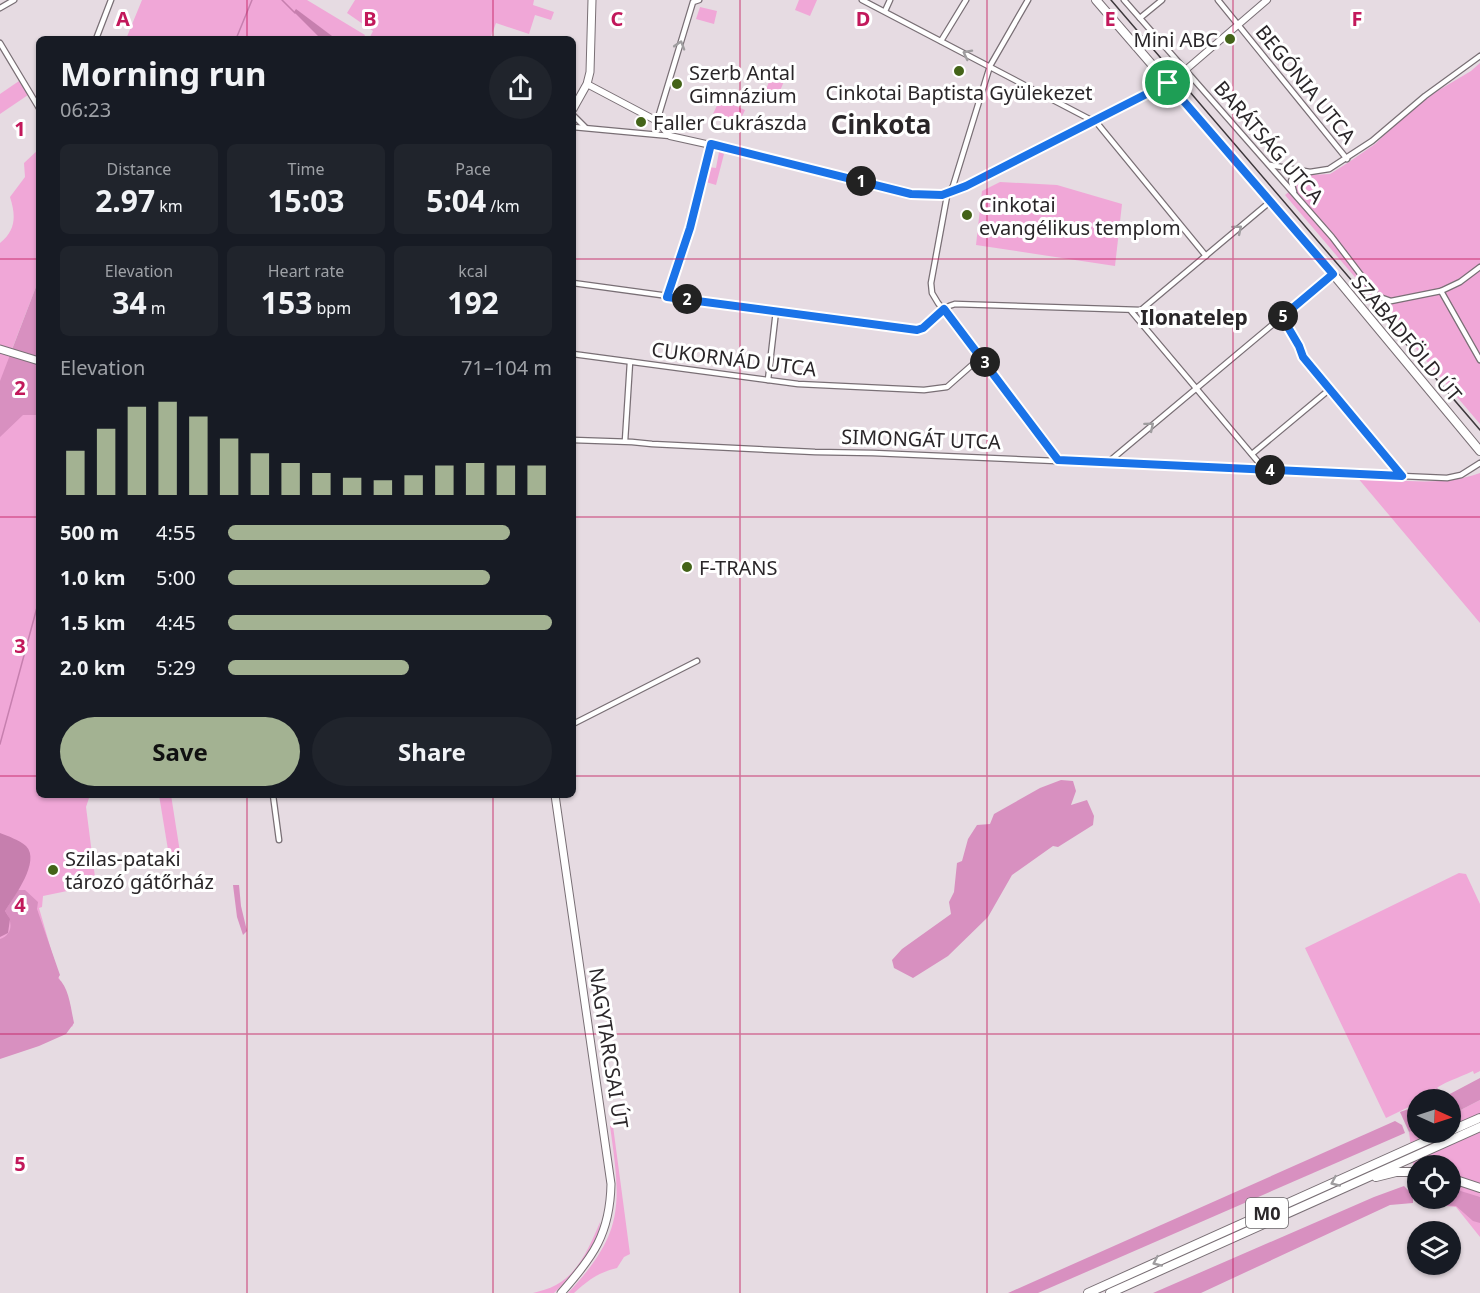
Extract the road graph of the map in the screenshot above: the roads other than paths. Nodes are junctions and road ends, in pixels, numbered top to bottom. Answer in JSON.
{"nodes":[{"id":1,"x":14,"y":0,"type":"edge"},
{"id":2,"x":111,"y":0,"type":"edge"},
{"id":3,"x":592,"y":0,"type":"edge"},
{"id":4,"x":699,"y":0,"type":"edge"},
{"id":5,"x":862,"y":0,"type":"edge"},
{"id":6,"x":890,"y":0,"type":"edge"},
{"id":7,"x":966,"y":0,"type":"edge"},
{"id":8,"x":1028,"y":0,"type":"edge"},
{"id":9,"x":1096,"y":0,"type":"edge"},
{"id":10,"x":1124,"y":0,"type":"edge"},
{"id":11,"x":1162,"y":0,"type":"edge"},
{"id":12,"x":1218,"y":0,"type":"edge"},
{"id":13,"x":1267,"y":0,"type":"edge"},
{"id":14,"x":0,"y":8,"type":"edge"},
{"id":15,"x":885,"y":11,"type":"junction"},
{"id":16,"x":1140,"y":18,"type":"junction"},
{"id":17,"x":1239,"y":24,"type":"junction"},
{"id":18,"x":97,"y":36,"type":"edge"},
{"id":19,"x":941,"y":41,"type":"junction"},
{"id":20,"x":0,"y":43,"type":"edge"},
{"id":21,"x":1480,"y":56,"type":"edge"},
{"id":22,"x":990,"y":66,"type":"junction"},
{"id":23,"x":1185,"y":69,"type":"junction"},
{"id":24,"x":1168,"y":83,"type":"junction"},
{"id":25,"x":587,"y":84,"type":"junction"},
{"id":26,"x":36,"y":103,"type":"edge"},
{"id":27,"x":576,"y":104,"type":"edge"},
{"id":28,"x":576,"y":118,"type":"edge"},
{"id":29,"x":657,"y":121,"type":"junction"},
{"id":30,"x":1093,"y":121,"type":"junction"},
{"id":31,"x":576,"y":128,"type":"edge"},
{"id":32,"x":587,"y":129,"type":"junction"},
{"id":33,"x":670,"y":136,"type":"junction"},
{"id":34,"x":711,"y":144,"type":"junction"},
{"id":35,"x":1347,"y":159,"type":"junction"},
{"id":36,"x":1269,"y":165,"type":"junction"},
{"id":37,"x":1302,"y":171,"type":"junction"},
{"id":38,"x":949,"y":193,"type":"junction"},
{"id":39,"x":1295,"y":195,"type":"junction"},
{"id":40,"x":1270,"y":201,"type":"junction"},
{"id":41,"x":1206,"y":256,"type":"junction"},
{"id":42,"x":1480,"y":267,"type":"edge"},
{"id":43,"x":1333,"y":274,"type":"junction"},
{"id":44,"x":576,"y":283,"type":"edge"},
{"id":45,"x":1441,"y":291,"type":"junction"},
{"id":46,"x":667,"y":297,"type":"junction"},
{"id":47,"x":944,"y":309,"type":"junction"},
{"id":48,"x":776,"y":311,"type":"junction"},
{"id":49,"x":1131,"y":311,"type":"junction"},
{"id":50,"x":1282,"y":317,"type":"junction"},
{"id":51,"x":0,"y":349,"type":"edge"},
{"id":52,"x":576,"y":354,"type":"edge"},
{"id":53,"x":981,"y":357,"type":"junction"},
{"id":54,"x":36,"y":360,"type":"edge"},
{"id":55,"x":1480,"y":360,"type":"edge"},
{"id":56,"x":630,"y":362,"type":"junction"},
{"id":57,"x":768,"y":380,"type":"junction"},
{"id":58,"x":1196,"y":387,"type":"junction"},
{"id":59,"x":1330,"y":390,"type":"junction"},
{"id":60,"x":576,"y":440,"type":"edge"},
{"id":61,"x":625,"y":441,"type":"junction"},
{"id":62,"x":1480,"y":451,"type":"edge"},
{"id":63,"x":1252,"y":454,"type":"junction"},
{"id":64,"x":1058,"y":460,"type":"junction"},
{"id":65,"x":1480,"y":463,"type":"edge"},
{"id":66,"x":1106,"y":464,"type":"junction"},
{"id":67,"x":1265,"y":470,"type":"junction"},
{"id":68,"x":1402,"y":476,"type":"junction"},
{"id":69,"x":697,"y":661,"type":"dead end"},
{"id":70,"x":576,"y":722,"type":"edge"},
{"id":71,"x":273,"y":798,"type":"edge"},
{"id":72,"x":555,"y":798,"type":"edge"},
{"id":73,"x":279,"y":840,"type":"dead end"},
{"id":74,"x":1479,"y":1120,"type":"edge"},
{"id":75,"x":1461,"y":1127,"type":"edge"},
{"id":76,"x":1423,"y":1143,"type":"edge"},
{"id":77,"x":1407,"y":1173,"type":"edge"},
{"id":78,"x":1461,"y":1182,"type":"edge"},
{"id":79,"x":1480,"y":1188,"type":"edge"},
{"id":80,"x":1336,"y":1192,"type":"junction"},
{"id":81,"x":561,"y":1293,"type":"edge"},
{"id":82,"x":1088,"y":1293,"type":"edge"},
{"id":83,"x":1110,"y":1293,"type":"edge"}],
"edges":[{"from":1,"to":14,"type":"street"},
{"from":2,"to":18,"type":"street"},
{"from":3,"to":25,"type":"main road"},
{"from":29,"to":4,"type":"street","one_way":true},
{"from":5,"to":15,"type":"street"},
{"from":6,"to":15,"type":"street"},
{"from":7,"to":19,"type":"street"},
{"from":8,"to":22,"type":"street"},
{"from":9,"to":24,"type":"main road","name":"SZABADFÖLD ÚT"},
{"from":10,"to":16,"type":"street","name":"BARÁTSÁG UTCA"},
{"from":11,"to":16,"type":"street"},
{"from":12,"to":17,"type":"street","name":"BEGÓNIA UTCA"},
{"from":13,"to":17,"type":"street"},
{"from":15,"to":19,"type":"street"},
{"from":16,"to":23,"type":"street","name":"BARÁTSÁG UTCA"},
{"from":17,"to":23,"type":"street"},
{"from":17,"to":35,"type":"street","name":"BEGÓNIA UTCA"},
{"from":22,"to":19,"type":"street","one_way":true},
{"from":20,"to":26,"type":"street"},
{"from":21,"to":35,"type":"street"},
{"from":22,"to":30,"type":"street"},
{"from":22,"to":38,"type":"street"},
{"from":23,"to":24,"type":"street"},
{"from":23,"to":36,"type":"street","name":"BARÁTSÁG UTCA"},
{"from":24,"to":30,"type":"street"},
{"from":24,"to":40,"type":"main road","name":"SZABADFÖLD ÚT"},
{"from":25,"to":27,"type":"main road"},
{"from":25,"to":29,"type":"street"},
{"from":28,"to":32,"type":"street"},
{"from":29,"to":33,"type":"street"},
{"from":30,"to":38,"type":"street"},
{"from":30,"to":41,"type":"street"},
{"from":31,"to":32,"type":"street"},
{"from":32,"to":33,"type":"street"},
{"from":33,"to":34,"type":"street"},
{"from":34,"to":38,"type":"street"},
{"from":34,"to":46,"type":"street"},
{"from":35,"to":37,"type":"street"},
{"from":36,"to":37,"type":"street"},
{"from":36,"to":39,"type":"street","name":"BARÁTSÁG UTCA"},
{"from":37,"to":39,"type":"street"},
{"from":38,"to":47,"type":"street"},
{"from":39,"to":45,"type":"street","name":"BARÁTSÁG UTCA"},
{"from":41,"to":40,"type":"street","one_way":true},
{"from":40,"to":43,"type":"main road","name":"SZABADFÖLD ÚT"},
{"from":41,"to":49,"type":"street"},
{"from":42,"to":45,"type":"street"},
{"from":43,"to":50,"type":"street"},
{"from":43,"to":62,"type":"main road","name":"SZABADFÖLD ÚT"},
{"from":44,"to":46,"type":"street"},
{"from":45,"to":55,"type":"street"},
{"from":46,"to":48,"type":"street"},
{"from":47,"to":48,"type":"street"},
{"from":47,"to":49,"type":"street"},
{"from":47,"to":53,"type":"street"},
{"from":48,"to":57,"type":"street"},
{"from":49,"to":58,"type":"street"},
{"from":50,"to":58,"type":"street"},
{"from":50,"to":59,"type":"street"},
{"from":51,"to":54,"type":"main road"},
{"from":52,"to":56,"type":"street","name":"CUKORNÁD UTCA"},
{"from":53,"to":57,"type":"street","name":"CUKORNÁD UTCA"},
{"from":53,"to":64,"type":"street"},
{"from":56,"to":57,"type":"street","name":"CUKORNÁD UTCA"},
{"from":56,"to":61,"type":"street"},
{"from":58,"to":63,"type":"street"},
{"from":66,"to":58,"type":"street","one_way":true},
{"from":59,"to":63,"type":"street"},
{"from":59,"to":68,"type":"street"},
{"from":60,"to":61,"type":"street","name":"SIMONGÁT UTCA"},
{"from":61,"to":64,"type":"street","name":"SIMONGÁT UTCA"},
{"from":63,"to":67,"type":"street"},
{"from":64,"to":66,"type":"street","name":"SIMONGÁT UTCA"},
{"from":65,"to":68,"type":"street","name":"SIMONGÁT UTCA"},
{"from":66,"to":67,"type":"street","name":"SIMONGÁT UTCA"},
{"from":67,"to":68,"type":"street","name":"SIMONGÁT UTCA"},
{"from":69,"to":70,"type":"street"},
{"from":71,"to":73,"type":"street"},
{"from":72,"to":81,"type":"main road","name":"NAGYTARCSAI ÚT"},
{"from":74,"to":75,"type":"highway","number":"M0"},
{"from":74,"to":80,"type":"highway","number":"M0"},
{"from":76,"to":82,"type":"highway","number":"M0","one_way":true},
{"from":77,"to":80,"type":"highway"},
{"from":78,"to":79,"type":"highway"},
{"from":80,"to":83,"type":"highway","number":"M0"}]}
